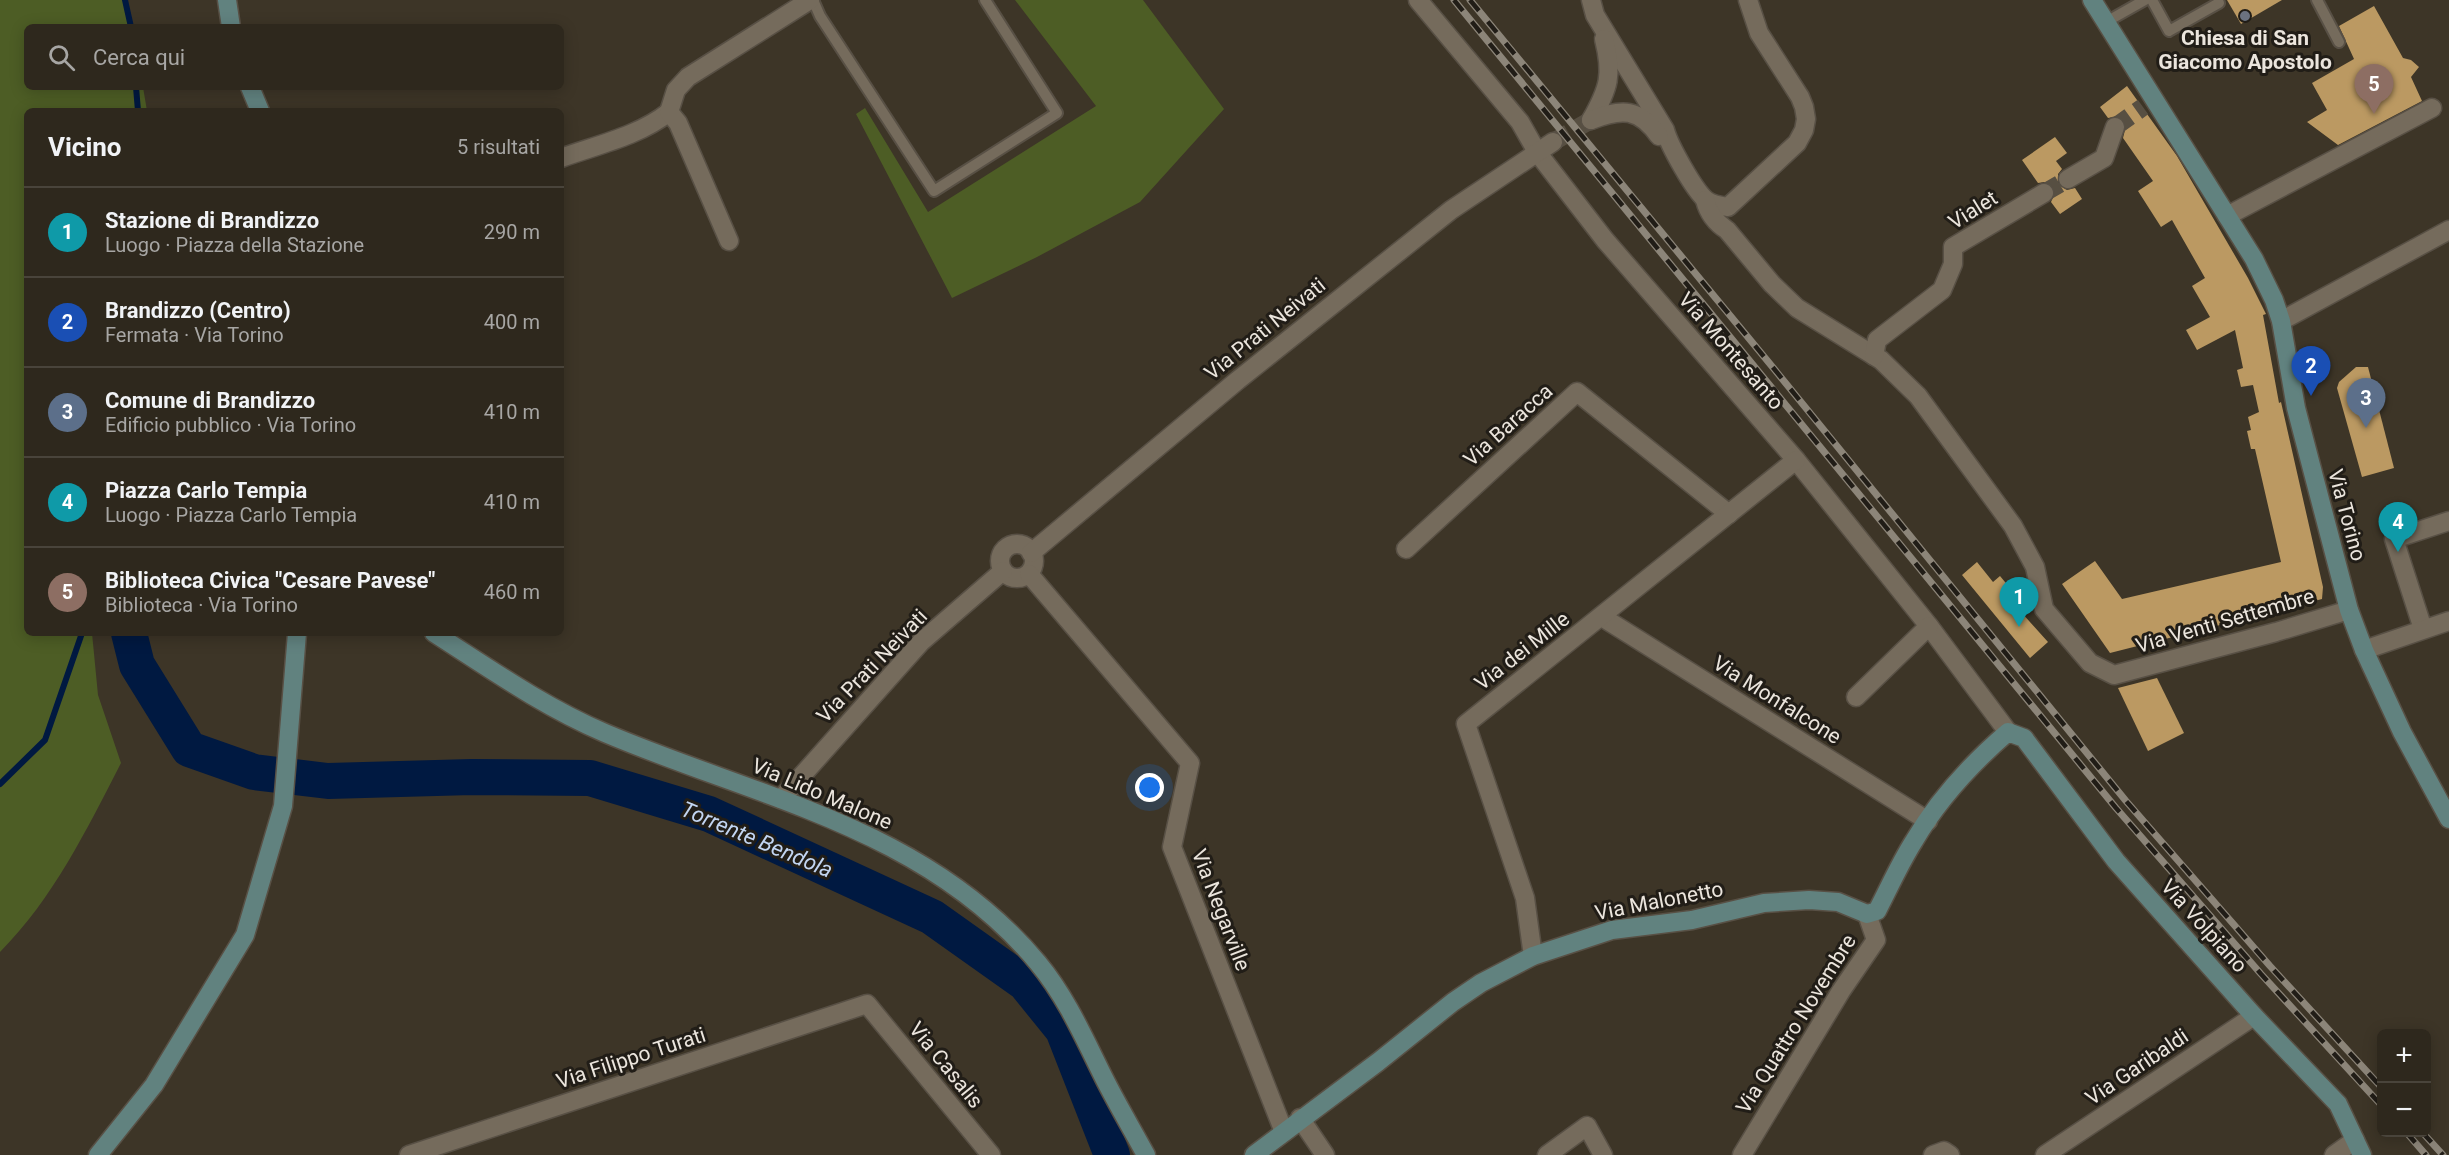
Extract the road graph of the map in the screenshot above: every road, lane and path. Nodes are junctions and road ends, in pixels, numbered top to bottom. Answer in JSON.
{"nodes":[{"id":1,"x":227,"y":0,"type":"edge"},
{"id":2,"x":812,"y":0,"type":"edge"},
{"id":3,"x":985,"y":0,"type":"edge"},
{"id":4,"x":1418,"y":0,"type":"edge"},
{"id":5,"x":1591,"y":0,"type":"edge"},
{"id":6,"x":1748,"y":0,"type":"edge"},
{"id":7,"x":2092,"y":0,"type":"edge"},
{"id":8,"x":2145,"y":0,"type":"edge"},
{"id":9,"x":2152,"y":0,"type":"edge"},
{"id":10,"x":2317,"y":0,"type":"edge"},
{"id":11,"x":2219,"y":3,"type":"dead end"},
{"id":12,"x":2106,"y":21,"type":"junction"},
{"id":13,"x":231,"y":24,"type":"edge"},
{"id":14,"x":1601,"y":26,"type":"junction"},
{"id":15,"x":2339,"y":42,"type":"dead end"},
{"id":16,"x":251,"y":90,"type":"edge"},
{"id":17,"x":259,"y":108,"type":"edge"},
{"id":18,"x":2433,"y":108,"type":"dead end"},
{"id":19,"x":669,"y":112,"type":"junction"},
{"id":20,"x":2115,"y":127,"type":"tunnel mouth"},
{"id":21,"x":1553,"y":142,"type":"tunnel mouth"},
{"id":22,"x":1670,"y":146,"type":"junction"},
{"id":23,"x":1537,"y":152,"type":"junction"},
{"id":24,"x":564,"y":157,"type":"edge"},
{"id":25,"x":2068,"y":179,"type":"tunnel mouth"},
{"id":26,"x":2044,"y":193,"type":"tunnel mouth"},
{"id":27,"x":1705,"y":200,"type":"junction"},
{"id":28,"x":1728,"y":207,"type":"junction"},
{"id":29,"x":2227,"y":216,"type":"junction"},
{"id":30,"x":2449,"y":230,"type":"edge"},
{"id":31,"x":1727,"y":231,"type":"junction"},
{"id":32,"x":729,"y":241,"type":"dead end"},
{"id":33,"x":2281,"y":321,"type":"junction"},
{"id":34,"x":1874,"y":356,"type":"junction"},
{"id":35,"x":1796,"y":460,"type":"junction"},
{"id":36,"x":1729,"y":514,"type":"junction"},
{"id":37,"x":2449,"y":521,"type":"edge"},
{"id":38,"x":1406,"y":549,"type":"dead end"},
{"id":39,"x":1031,"y":553,"type":"junction"},
{"id":40,"x":1003,"y":571,"type":"junction"},
{"id":41,"x":1029,"y":574,"type":"junction"},
{"id":42,"x":2349,"y":610,"type":"junction"},
{"id":43,"x":1602,"y":617,"type":"junction"},
{"id":44,"x":2449,"y":621,"type":"edge"},
{"id":45,"x":1929,"y":626,"type":"junction"},
{"id":46,"x":2423,"y":629,"type":"junction"},
{"id":47,"x":297,"y":636,"type":"edge"},
{"id":48,"x":439,"y":636,"type":"edge"},
{"id":49,"x":2364,"y":650,"type":"junction"},
{"id":50,"x":1856,"y":697,"type":"dead end"},
{"id":51,"x":2008,"y":732,"type":"junction"},
{"id":52,"x":781,"y":799,"type":"junction"},
{"id":53,"x":2449,"y":819,"type":"edge"},
{"id":54,"x":1928,"y":821,"type":"junction"},
{"id":55,"x":1867,"y":914,"type":"junction"},
{"id":56,"x":1533,"y":956,"type":"junction"},
{"id":57,"x":867,"y":1004,"type":"joint"},
{"id":58,"x":2254,"y":1016,"type":"junction"},
{"id":59,"x":1300,"y":1118,"type":"junction"},
{"id":60,"x":1284,"y":1132,"type":"junction"},
{"id":61,"x":2359,"y":1148,"type":"edge"},
{"id":62,"x":98,"y":1155,"type":"edge"},
{"id":63,"x":410,"y":1155,"type":"edge"},
{"id":64,"x":991,"y":1155,"type":"edge"},
{"id":65,"x":1146,"y":1155,"type":"edge"},
{"id":66,"x":1254,"y":1155,"type":"edge"},
{"id":67,"x":1325,"y":1155,"type":"edge"},
{"id":68,"x":1547,"y":1155,"type":"edge"},
{"id":69,"x":1603,"y":1155,"type":"edge"},
{"id":70,"x":1742,"y":1155,"type":"edge"},
{"id":71,"x":1933,"y":1155,"type":"edge"},
{"id":72,"x":1950,"y":1155,"type":"edge"},
{"id":73,"x":2045,"y":1155,"type":"edge"},
{"id":74,"x":2334,"y":1155,"type":"edge"}],
"edges":[{"from":1,"to":13,"type":"street"},
{"from":2,"to":3,"type":"lane"},
{"from":2,"to":19,"type":"street"},
{"from":4,"to":23,"type":"street","name":"Via Montesanto"},
{"from":5,"to":14,"type":"street"},
{"from":6,"to":28,"type":"street"},
{"from":7,"to":12,"type":"street","name":"Via Torino"},
{"from":8,"to":12,"type":"lane"},
{"from":9,"to":11,"type":"lane"},
{"from":10,"to":15,"type":"lane"},
{"from":12,"to":29,"type":"street","name":"Via Torino"},
{"from":14,"to":22,"type":"street"},
{"from":14,"to":22,"type":"street"},
{"from":16,"to":17,"type":"street"},
{"from":18,"to":29,"type":"street"},
{"from":19,"to":24,"type":"street"},
{"from":19,"to":32,"type":"street"},
{"from":20,"to":25,"type":"street"},
{"from":21,"to":23,"type":"street","name":"Via Prati Neivati"},
{"from":22,"to":27,"type":"street"},
{"from":23,"to":35,"type":"street","name":"Via Montesanto"},
{"from":23,"to":39,"type":"street","name":"Via Prati Neivati"},
{"from":26,"to":34,"type":"street","name":"Vialet"},
{"from":27,"to":28,"type":"street"},
{"from":27,"to":31,"type":"street"},
{"from":28,"to":31,"type":"street"},
{"from":29,"to":33,"type":"street","name":"Via Torino"},
{"from":30,"to":33,"type":"street"},
{"from":31,"to":34,"type":"street"},
{"from":33,"to":42,"type":"street","name":"Via Torino"},
{"from":34,"to":42,"type":"street","name":"Via Venti Settembre"},
{"from":35,"to":36,"type":"street","name":"Via dei Mille"},
{"from":35,"to":45,"type":"street","name":"Via Montesanto"},
{"from":36,"to":38,"type":"street","name":"Via Baracca"},
{"from":36,"to":43,"type":"street","name":"Via dei Mille"},
{"from":37,"to":46,"type":"street"},
{"from":39,"to":40,"type":"street"},
{"from":39,"to":41,"type":"street"},
{"from":40,"to":41,"type":"street"},
{"from":40,"to":52,"type":"street","name":"Via Prati Neivati"},
{"from":41,"to":60,"type":"street","name":"Via Negarville"},
{"from":42,"to":49,"type":"street","name":"Via Torino"},
{"from":43,"to":54,"type":"street","name":"Via Monfalcone"},
{"from":43,"to":56,"type":"street","name":"Via dei Mille"},
{"from":44,"to":46,"type":"street"},
{"from":45,"to":50,"type":"street"},
{"from":45,"to":51,"type":"street","name":"Via Montesanto"},
{"from":46,"to":49,"type":"street"},
{"from":47,"to":62,"type":"street"},
{"from":48,"to":52,"type":"street","name":"Via Lido Malone"},
{"from":49,"to":53,"type":"street","name":"Via Torino"},
{"from":51,"to":54,"type":"street"},
{"from":51,"to":58,"type":"street","name":"Via Volpiano"},
{"from":52,"to":65,"type":"street","name":"Via Lido Malone"},
{"from":54,"to":55,"type":"street"},
{"from":55,"to":56,"type":"street","name":"Via Malonetto"},
{"from":55,"to":70,"type":"street","name":"Via Quattro Novembre"},
{"from":56,"to":59,"type":"street","name":"Via Malonetto"},
{"from":57,"to":63,"type":"street","name":"Via Filippo Turati"},
{"from":57,"to":64,"type":"street","name":"Via Casalis"},
{"from":58,"to":61,"type":"street","name":"Via Volpiano"},
{"from":58,"to":73,"type":"street","name":"Via Garibaldi"},
{"from":59,"to":60,"type":"street","name":"Via Malonetto"},
{"from":59,"to":67,"type":"street"},
{"from":60,"to":66,"type":"street","name":"Via Malonetto"},
{"from":61,"to":74,"type":"street"},
{"from":68,"to":69,"type":"street"},
{"from":71,"to":72,"type":"street"}]}
